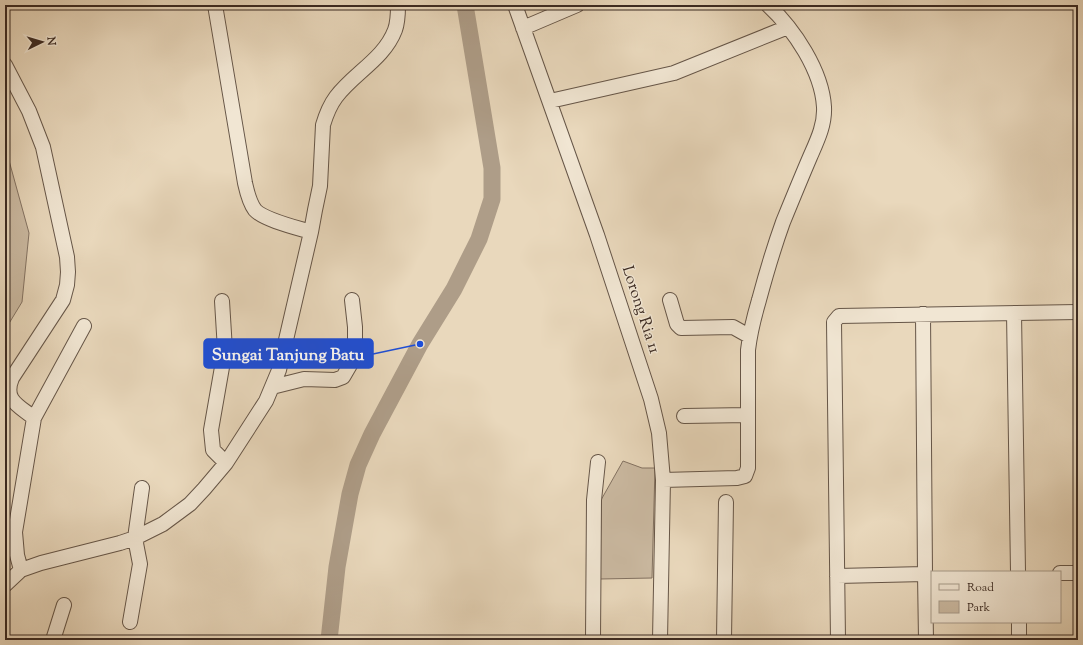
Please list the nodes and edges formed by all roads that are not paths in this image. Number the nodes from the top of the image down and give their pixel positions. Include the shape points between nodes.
1 (215, 5) edge
2 (398, 5) edge
3 (515, 5) edge
4 (577, 5) edge
5 (768, 5) edge
6 (788, 27) junction
7 (523, 28) junction
8 (5, 65) edge
9 (550, 101) junction
10 (311, 232) junction
11 (352, 300) dead end
12 (670, 300) dead end
13 (222, 301) dead end
14 (1078, 312) edge
15 (1014, 313) junction
16 (923, 314) junction
17 (84, 326) dead end
18 (749, 336) junction
19 (272, 387) junction
20 (748, 415) junction
21 (684, 416) dead end
22 (34, 418) junction
23 (598, 462) dead end
24 (226, 463) junction
25 (663, 480) junction
26 (142, 488) dead end
27 (726, 502) dead end
28 (135, 538) junction
29 (20, 570) junction
30 (1018, 571) edge
31 (1061, 573) edge
32 (1078, 573) edge
33 (925, 574) junction
34 (837, 576) junction
35 (5, 585) edge
36 (64, 605) dead end
37 (130, 622) dead end
38 (1018, 623) edge
39 (53, 640) edge
40 (593, 640) edge
41 (660, 640) edge
42 (724, 640) edge
43 (838, 640) edge
44 (926, 640) edge
45 (1019, 640) edge

1 - 10 street via 250,201 256,211 265,217
2 - 10 street via 396,28 390,41 336,97 326,116 323,125 320,186
3 - 7 street, Lorong Ria 11
4 - 7 street
5 - 6 street
6 - 9 street via 674,73
6 - 18 street via 798,39 815,74 821,90 824,118 783,222
7 - 9 street, Lorong Ria 11
8 - 22 street via 37,129 67,257 67,285 63,300 9,385 11,398
9 - 25 street, Lorong Ria 11 via 651,398 659,433
10 - 19 street via 284,348
11 - 19 street via 355,346 350,365 343,377 335,380 304,379
12 - 18 street via 677,324 681,328 733,327
13 - 24 street via 225,350 211,430 214,450
14 - 15 street
15 - 16 street
15 - 30 street
16 - 33 street
16 - 34 street via 844,315 838,316 834,322
17 - 22 street
18 - 20 street
19 - 24 street
20 - 21 street
20 - 25 street via 748,468 745,476
22 - 29 street via 15,532
23 - 40 street via 594,500
24 - 28 street via 190,504 163,524
25 - 41 street, Lorong Ria 11
26 - 28 street
27 - 42 street
28 - 29 street
28 - 37 street via 140,564
29 - 35 street
31 - 32 street
33 - 34 street
33 - 44 street
34 - 43 street
36 - 39 street
38 - 45 street

